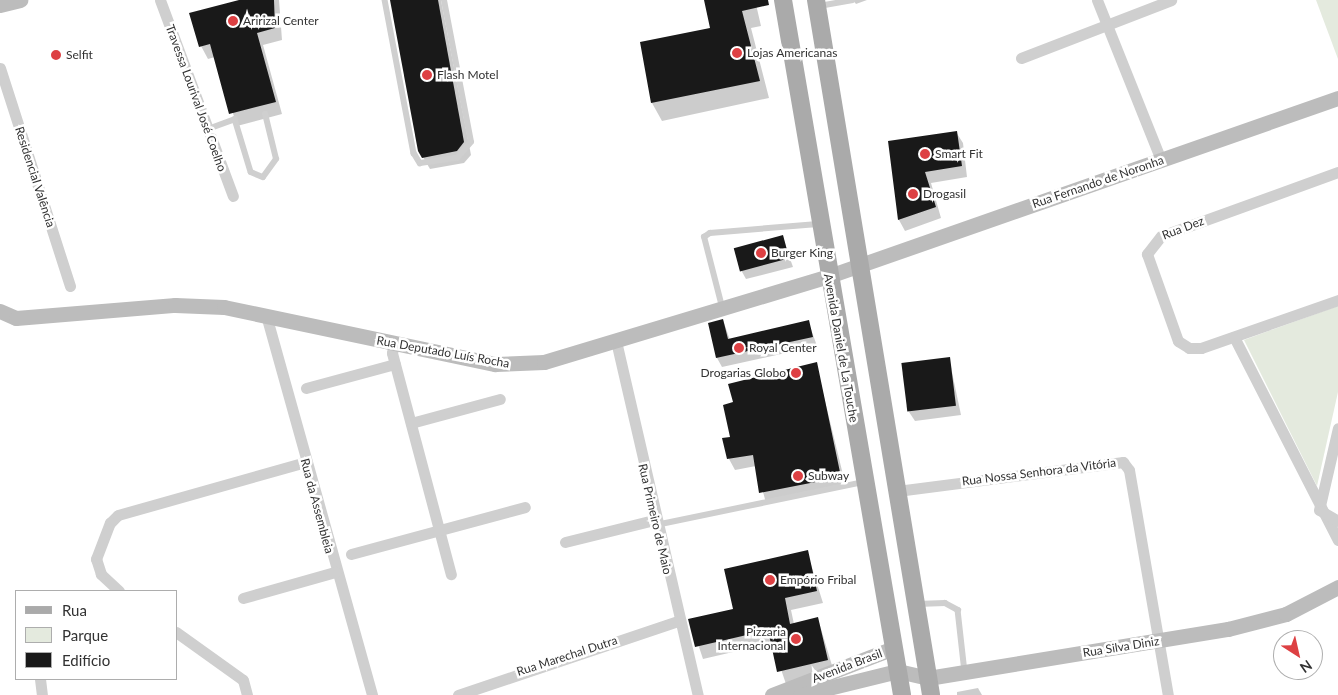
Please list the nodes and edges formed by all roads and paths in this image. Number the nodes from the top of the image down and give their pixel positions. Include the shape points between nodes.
1 (20, 0) edge
2 (160, 0) edge
3 (385, 0) edge
4 (444, 0) edge
5 (783, 0) edge
6 (852, 0) edge
7 (1097, 0) edge
8 (1171, 0) edge
9 (816, 3) edge
10 (0, 5) edge
11 (1107, 25) junction
12 (1021, 58) dead end
13 (0, 68) edge
14 (1338, 98) edge
15 (265, 114) dead end
16 (208, 129) junction
17 (1161, 160) junction
18 (1338, 172) edge
19 (232, 196) dead end
20 (820, 224) junction
21 (859, 265) junction
22 (829, 276) junction
23 (70, 286) dead end
24 (1338, 300) edge
25 (723, 308) junction
26 (0, 311) edge
27 (266, 315) junction
28 (16, 318) junction
29 (0, 322) edge
30 (1234, 337) junction
31 (616, 341) junction
32 (394, 344) junction
33 (395, 364) junction
34 (306, 388) dead end
35 (500, 399) dead end
36 (411, 423) junction
37 (1338, 428) edge
38 (305, 462) junction
39 (865, 482) junction
40 (897, 491) junction
41 (525, 507) dead end
42 (1319, 510) junction
43 (1338, 521) edge
44 (655, 522) junction
45 (439, 530) junction
46 (1338, 540) edge
47 (565, 542) dead end
48 (351, 554) dead end
49 (334, 572) junction
50 (451, 574) dead end
51 (1338, 587) edge
52 (119, 590) edge
53 (243, 598) dead end
54 (916, 604) junction
55 (678, 620) junction
56 (178, 633) edge
57 (1158, 641) junction
58 (923, 647) junction
59 (894, 648) junction
60 (898, 671) junction
61 (965, 672) junction
62 (40, 680) edge
63 (930, 686) edge
64 (42, 695) edge
65 (248, 695) edge
66 (372, 695) edge
67 (458, 695) edge
68 (698, 695) edge
69 (772, 695) edge
70 (800, 695) edge
71 (902, 695) edge
72 (1168, 695) edge

1 - 10 street
2 - 16 street, Travessa Lourival José Coelho
3 - 4 lane via 414,153 420,163 457,158 471,142
5 - 20 main road, Avenida Daniel de La Touche
6 - 9 lane
7 - 11 street
8 - 11 street
9 - 21 main road
11 - 12 street
11 - 17 street
13 - 23 street, Residencial Valência
14 - 17 street, Rua Fernando de Noronha
15 - 16 lane via 276,159 263,177 251,172 235,119
16 - 19 street, Travessa Lourival José Coelho
17 - 21 street, Rua Fernando de Noronha
18 - 30 street, Rua Dez via 1151,243 1147,259 1178,341 1189,348 1201,348
20 - 22 main road, Avenida Daniel de La Touche
20 - 25 lane via 710,232 704,237
21 - 22 street, Rua Deputado Luís Rocha
21 - 40 main road
22 - 25 street, Rua Deputado Luís Rocha
22 - 39 main road, Avenida Daniel de La Touche
24 - 30 street
25 - 31 street, Rua Deputado Luís Rocha
26 - 28 street, Rua Deputado Luís Rocha
27 - 28 street, Rua Deputado Luís Rocha via 199,304
27 - 32 street, Rua Deputado Luís Rocha
27 - 38 street, Rua da Assembleia
28 - 29 street, Rua Deputado Luís Rocha
30 - 42 street
31 - 32 street, Rua Deputado Luís Rocha via 520,366
31 - 44 street, Rua Primeiro de Maio
32 - 33 street
33 - 34 street
33 - 36 street
35 - 36 street
36 - 45 street
37 - 42 street
38 - 49 street, Rua da Assembleia
38 - 52 street via 118,515 110,523 96,559 102,574
39 - 44 lane
39 - 59 main road, Avenida Daniel de La Touche
40 - 54 main road
40 - 57 street, Rua Nossa Senhora da Vitória via 1122,462 1129,470
41 - 45 street
42 - 43 street
42 - 46 street
44 - 47 street
44 - 55 street, Rua Primeiro de Maio
45 - 48 street
45 - 50 street
49 - 53 street
49 - 66 street, Rua da Assembleia
51 - 57 street, Rua Silva Diniz via 1262,622
54 - 58 main road
54 - 61 lane via 945,603 958,610
55 - 67 street, Rua Marechal Dutra
55 - 68 street, Rua Primeiro de Maio
56 - 65 street via 243,680
57 - 61 street, Rua Silva Diniz
57 - 72 street, Rua Nossa Senhora da Vitória
58 - 60 main road
58 - 63 main road
59 - 60 main road, Avenida Daniel de La Touche
59 - 69 street, Avenida Brasil
60 - 63 street, Rua Silva Diniz
60 - 70 street, Avenida Brasil
60 - 71 main road, Avenida Daniel de La Touche
61 - 63 street, Rua Silva Diniz
62 - 64 street

